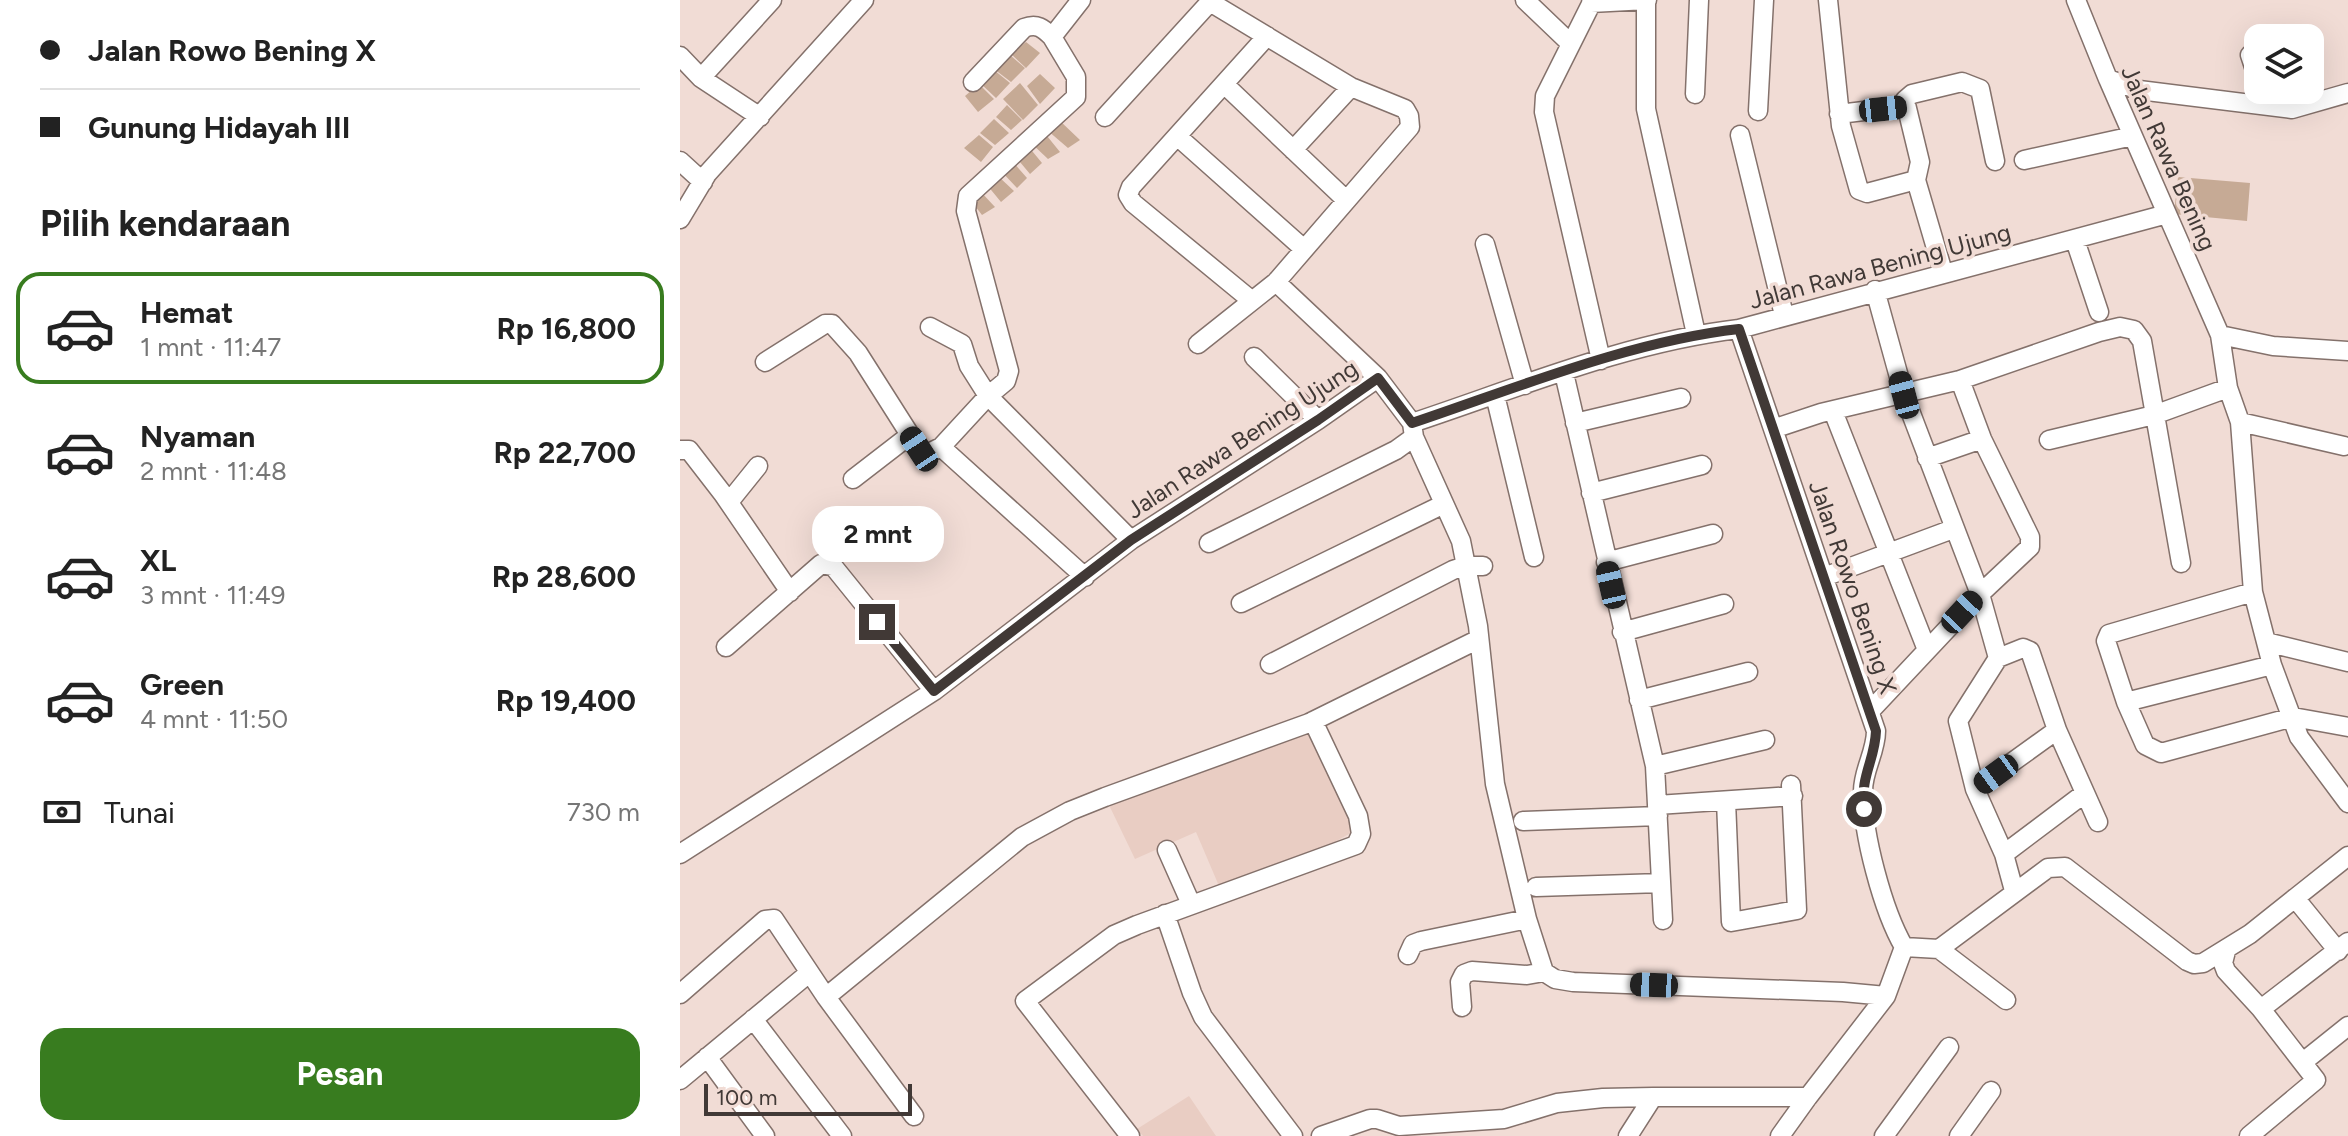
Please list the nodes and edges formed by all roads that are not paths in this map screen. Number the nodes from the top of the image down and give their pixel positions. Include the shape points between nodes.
1 (772, 0) edge
2 (864, 0) edge
3 (1081, 0) edge
4 (1525, 0) edge
5 (1646, 0) edge
6 (1699, 0) edge
7 (1764, 0) edge
8 (1828, 0) edge
9 (2076, 0) edge
10 (1211, 1) edge
11 (1592, 2) edge
12 (1267, 36) junction
13 (1052, 37) junction
14 (1571, 44) junction
15 (680, 56) edge
16 (701, 78) junction
17 (2108, 79) junction
18 (973, 82) dead end
19 (1224, 84) junction
20 (1351, 87) junction
21 (2348, 93) edge
22 (1695, 94) dead end
23 (2244, 98) edge
24 (2324, 100) edge
25 (2278, 104) edge
26 (2310, 104) edge
27 (1905, 106) junction
28 (1758, 111) dead end
29 (1839, 114) junction
30 (760, 117) junction
31 (1105, 117) dead end
32 (1740, 135) dead end
33 (1177, 136) junction
34 (2133, 136) junction
35 (1293, 150) junction
36 (2024, 160) dead end
37 (680, 161) edge
38 (1995, 161) dead end
39 (1916, 180) junction
40 (703, 182) junction
41 (1345, 199) junction
42 (2167, 214) junction
43 (680, 219) edge
44 (2075, 240) junction
45 (1485, 244) dead end
46 (1304, 249) junction
47 (1943, 272) junction
48 (1276, 282) junction
49 (1875, 290) junction
50 (1251, 300) junction
51 (2099, 312) dead end
52 (1784, 315) junction
53 (930, 327) dead end
54 (1739, 329) junction
55 (1696, 334) junction
56 (2220, 335) junction
57 (1198, 344) dead end
58 (2348, 351) edge
59 (1254, 357) dead end
60 (1601, 360) junction
61 (765, 362) dead end
62 (1564, 373) junction
63 (1378, 378) junction
64 (1960, 380) junction
65 (1525, 385) junction
66 (2228, 388) junction
67 (1495, 395) junction
68 (1904, 395) junction
69 (988, 396) junction
70 (1681, 398) dead end
71 (1833, 411) junction
72 (2154, 415) junction
73 (1318, 420) junction
74 (2240, 422) junction
75 (1575, 423) junction
76 (1773, 429) junction
77 (1413, 430) junction
78 (910, 435) junction
79 (1982, 439) junction
80 (2049, 440) dead end
81 (2344, 446) dead end
82 (941, 447) junction
83 (680, 450) edge
84 (1927, 458) junction
85 (1702, 465) dead end
86 (758, 466) dead end
87 (853, 479) dead end
88 (1591, 493) junction
89 (729, 502) junction
90 (1442, 505) junction
91 (1953, 529) junction
92 (1713, 534) dead end
93 (1131, 540) junction
94 (1209, 543) dead end
95 (1888, 552) junction
96 (1534, 557) dead end
97 (1606, 562) junction
98 (2181, 563) dead end
99 (1474, 566) junction
100 (1085, 577) junction
101 (1824, 577) junction
102 (790, 592) junction
103 (2253, 592) junction
104 (1980, 594) junction
105 (1241, 603) dead end
106 (1724, 604) dead end
107 (1622, 632) junction
108 (1479, 639) junction
109 (2266, 642) junction
110 (726, 647) dead end
111 (1927, 650) junction
112 (1998, 658) junction
113 (2348, 662) edge
114 (1270, 664) dead end
115 (2272, 665) junction
116 (1748, 672) dead end
117 (934, 691) junction
118 (1639, 700) junction
119 (2126, 702) junction
120 (1871, 710) junction
121 (2293, 717) junction
122 (1313, 721) junction
123 (2348, 727) edge
124 (2057, 730) junction
125 (1765, 740) dead end
126 (1655, 766) junction
127 (1975, 789) junction
128 (2085, 793) junction
129 (1726, 801) junction
130 (2348, 803) edge
131 (1658, 810) junction
132 (1523, 821) dead end
133 (2098, 822) dead end
134 (1167, 850) dead end
135 (680, 854) edge
136 (2004, 854) junction
137 (2348, 856) edge
138 (1661, 883) junction
139 (1536, 887) dead end
140 (2013, 887) dead end
141 (2295, 898) junction
142 (1191, 904) junction
143 (1165, 914) junction
144 (1527, 919) junction
145 (1663, 920) dead end
146 (2343, 946) edge
147 (1904, 947) junction
148 (1939, 949) junction
149 (2226, 951) junction
150 (1408, 955) dead end
151 (1544, 972) junction
152 (809, 973) junction
153 (680, 994) edge
154 (1886, 996) junction
155 (826, 997) junction
156 (2006, 1000) dead end
157 (1462, 1007) dead end
158 (2261, 1009) junction
159 (753, 1019) junction
160 (2348, 1026) edge
161 (1949, 1047) dead end
162 (707, 1057) junction
163 (2303, 1062) junction
164 (680, 1080) edge
165 (1991, 1091) dead end
166 (1653, 1097) junction
167 (1808, 1097) junction
168 (914, 1116) dead end
169 (765, 1136) edge
170 (842, 1136) edge
171 (1130, 1136) edge
172 (1293, 1136) edge
173 (1321, 1136) edge
174 (1628, 1136) edge
175 (1780, 1136) edge
176 (1884, 1136) edge
177 (1959, 1136) edge
178 (2249, 1136) edge

1 - 16 street
2 - 30 street
3 - 13 street
4 - 14 street
5 - 11 street
5 - 55 street via 1646,109
6 - 22 street
7 - 28 street
8 - 29 street
9 - 17 street, Jalan Rawa Bening
10 - 12 street
10 - 31 street
11 - 14 street
12 - 19 street
12 - 20 street
13 - 18 street via 1042,27 1024,28
13 - 69 street via 1076,77 1076,97 968,196 966,211 1009,371 1006,381
14 - 60 street via 1545,96 1544,112
15 - 16 street
16 - 30 street
17 - 23 street via 2139,90
17 - 34 street, Jalan Rawa Bening
19 - 33 street
19 - 35 street
20 - 35 street
20 - 41 street via 1405,109 1410,127
21 - 24 street
25 - 26 street via 2292,109
27 - 29 street
27 - 38 street via 1912,94 1972,84 1980,89
27 - 39 street via 1920,162
29 - 39 street via 1859,190 1867,193
30 - 40 street
32 - 52 street
33 - 46 street
33 - 50 street via 1128,195
34 - 36 street
34 - 42 street, Jalan Rawa Bening
35 - 41 street
37 - 40 street
39 - 47 street
40 - 43 street
41 - 46 street
42 - 44 street, Jalan Rawa Bening Ujung
42 - 56 street, Jalan Rawa Bening
44 - 47 street, Jalan Rawa Bening Ujung
44 - 51 street
45 - 65 street
46 - 48 street
47 - 49 street, Jalan Rawa Bening Ujung
48 - 50 street
48 - 63 street
49 - 52 street, Jalan Rawa Bening Ujung
49 - 68 street
50 - 57 street
52 - 54 street, Jalan Rawa Bening Ujung
53 - 69 street via 962,344
54 - 55 street, Jalan Rawa Bening Ujung
54 - 76 street, Jalan Rowo Bening X
55 - 60 street, Jalan Rawa Bening Ujung
56 - 58 street via 2273,346
56 - 66 street, Jalan Rawa Bening
59 - 73 street
60 - 62 street, Jalan Rawa Bening Ujung
61 - 78 street via 832,324 858,353
62 - 65 street, Jalan Rawa Bening Ujung
62 - 75 street
63 - 73 street, Jalan Rawa Bening Ujung
63 - 77 street, Jalan Rawa Bening Ujung
64 - 68 street
64 - 72 street via 2120,327 2134,330 2142,341
64 - 79 street
65 - 67 street, Jalan Rawa Bening Ujung
66 - 72 street
66 - 74 street, Jalan Rawa Bening
67 - 77 street, Jalan Rawa Bening Ujung
67 - 96 street
68 - 71 street
68 - 84 street
69 - 82 street
69 - 93 street
70 - 75 street
71 - 76 street
71 - 95 street
72 - 80 street
72 - 98 street
73 - 93 street, Jalan Rawa Bening Ujung
74 - 81 street
74 - 103 street, Jalan Rawa Bening
75 - 88 street
76 - 101 street, Jalan Rowo Bening X
77 - 90 street
77 - 94 street via 1396,450
78 - 82 street via 927,454
78 - 87 street
79 - 84 street
79 - 104 street via 2031,542
82 - 100 street
83 - 89 street via 689,450
84 - 91 street
85 - 88 street
86 - 89 street
88 - 97 street
89 - 102 street
90 - 99 street
90 - 105 street
91 - 95 street
91 - 104 street
92 - 97 street
93 - 100 street, Jalan Rawa Bening Ujung
95 - 101 street
95 - 111 street
97 - 107 street
99 - 108 street
99 - 114 street
100 - 117 street, Jalan Rawa Bening Ujung
101 - 120 street, Jalan Rowo Bening X
102 - 110 street
102 - 117 street via 821,564 833,566
103 - 109 street, Jalan Rawa Bening
103 - 119 street via 2109,634 2106,641
104 - 111 street
104 - 112 street
106 - 107 street
107 - 118 street
108 - 122 street
108 - 144 street via 1495,784
109 - 113 street
109 - 115 street, Jalan Rawa Bening
111 - 120 street
112 - 124 street via 2023,648 2030,651
112 - 127 street via 1958,721
115 - 119 street
115 - 121 street, Jalan Rawa Bening
116 - 118 street
117 - 135 street, Jalan Rawa Bening Ujung
118 - 126 street
119 - 121 street via 2145,745 2161,753
120 - 147 street, Jalan Rowo Bening X via 1876,743 1864,780 1864,809 1885,905
121 - 123 street
121 - 130 street, Jalan Rawa Bening via 2299,737
122 - 142 street via 1358,816 1356,845
122 - 155 street via 1105,797 1022,837
124 - 127 street
124 - 128 street
125 - 126 street
126 - 131 street
127 - 136 street
128 - 133 street
128 - 136 street
129 - 129 street via 1731,922 1797,910 1792,791
129 - 131 street
131 - 132 street
131 - 138 street
134 - 142 street
136 - 140 street
137 - 141 street
138 - 139 street
138 - 145 street
141 - 146 street
141 - 149 street
142 - 143 street
143 - 171 street via 1114,935 1025,1001
143 - 172 street via 1203,1017
144 - 150 street via 1421,941
144 - 151 street
146 - 158 street
147 - 148 street
147 - 154 street
148 - 149 street via 2057,866 2073,871 2187,961 2203,963
148 - 156 street
149 - 158 street via 2226,971
151 - 154 street via 1573,982
151 - 157 street via 1464,974
152 - 153 street via 770,918
152 - 155 street
152 - 159 street
154 - 167 street
155 - 168 street
158 - 163 street
159 - 162 street
159 - 170 street
160 - 163 street
161 - 176 street
162 - 164 street
162 - 169 street
163 - 178 street via 2316,1080
165 - 177 street
166 - 167 street
166 - 173 street via 1557,1103 1504,1119 1399,1126 1370,1119
166 - 174 street
167 - 175 street

